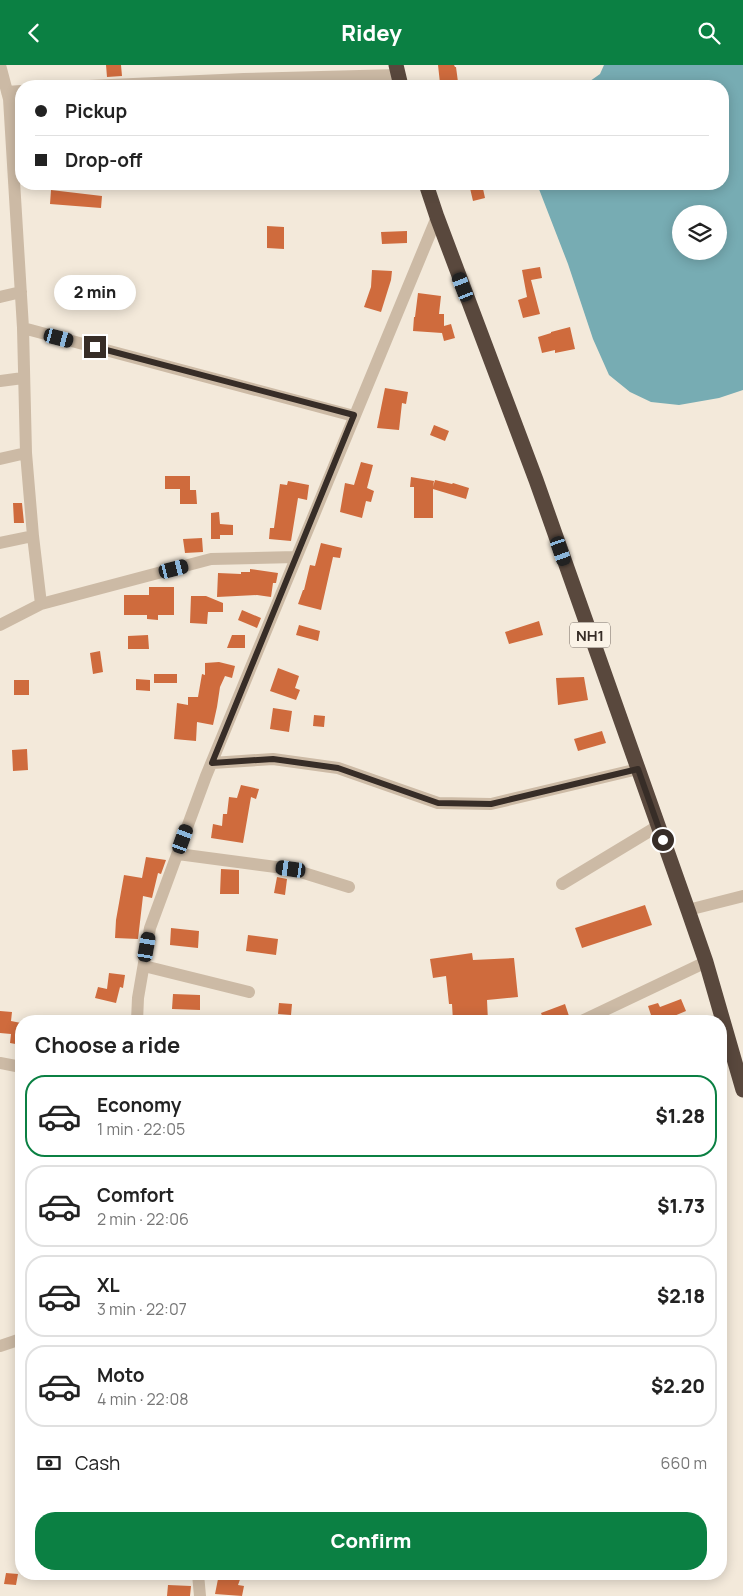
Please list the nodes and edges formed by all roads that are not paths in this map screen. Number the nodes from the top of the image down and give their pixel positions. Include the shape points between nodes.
1 (0, 65) edge
2 (398, 75) edge
3 (222, 80) edge
4 (15, 92) edge
5 (7, 93) junction
6 (428, 190) edge
7 (437, 217) junction
8 (20, 292) junction
9 (0, 297) edge
10 (23, 328) junction
11 (23, 378) junction
12 (0, 381) edge
13 (354, 415) junction
14 (26, 453) junction
15 (0, 459) edge
16 (33, 536) junction
17 (0, 543) edge
18 (296, 557) junction
19 (41, 604) junction
20 (0, 625) edge
21 (212, 763) junction
22 (638, 769) junction
23 (658, 826) junction
24 (178, 854) junction
25 (562, 884) dead end
26 (349, 887) dead end
27 (743, 896) edge
28 (688, 910) junction
29 (706, 962) junction
30 (144, 966) junction
31 (249, 992) dead end
32 (137, 1015) edge
33 (595, 1015) edge
34 (721, 1015) edge
35 (727, 1035) edge
36 (0, 1063) edge
37 (15, 1066) edge
38 (743, 1090) edge
39 (15, 1341) edge
40 (0, 1346) edge
41 (199, 1580) edge
42 (200, 1596) edge

1 - 5 street
2 - 3 street
4 - 5 street
5 - 8 street
6 - 7 highway, NH1
7 - 13 street
7 - 22 highway, NH1 via 536,480
8 - 9 street
8 - 10 street
10 - 11 street
10 - 13 street
11 - 12 street
11 - 14 street
13 - 18 street
14 - 15 street
14 - 16 street
16 - 17 street
16 - 19 street
18 - 19 street via 211,559
18 - 21 street
19 - 20 street
21 - 22 street via 273,759 338,768 438,803 491,804
21 - 24 street
22 - 23 highway, NH1
23 - 25 street
23 - 28 highway, NH1
24 - 26 street via 291,869
24 - 30 street via 150,928
27 - 28 street
28 - 29 highway, NH1
29 - 33 street
29 - 34 highway, NH1
30 - 31 street
30 - 32 street
35 - 38 highway, NH1
36 - 37 street
39 - 40 street
41 - 42 street

